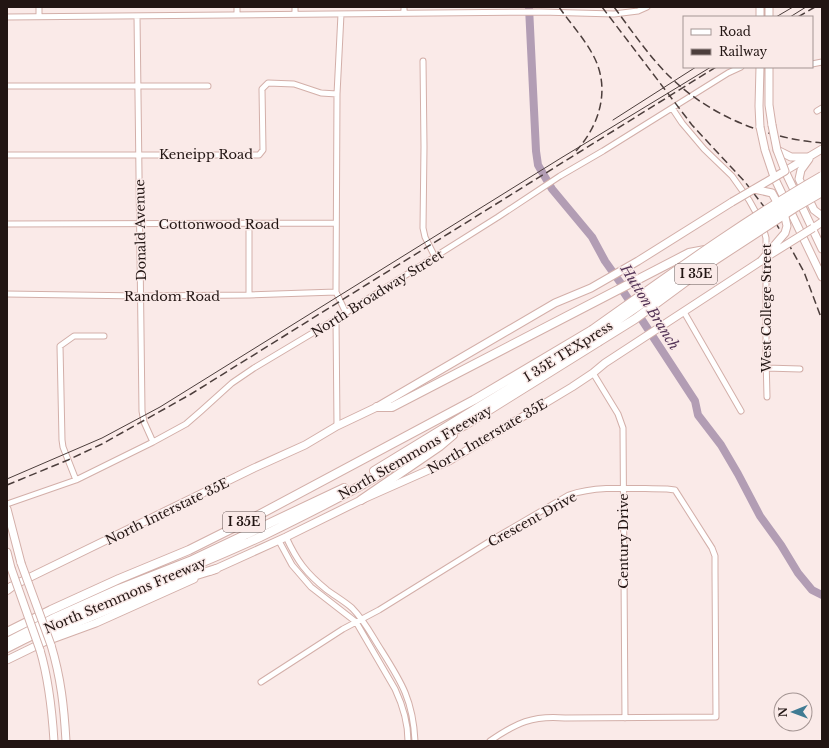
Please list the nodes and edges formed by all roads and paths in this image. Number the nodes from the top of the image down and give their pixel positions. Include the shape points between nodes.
1 (39, 7) edge
2 (237, 7) edge
3 (295, 7) edge
4 (404, 7) edge
5 (453, 7) edge
6 (647, 7) edge
7 (496, 10) edge
8 (404, 13) junction
9 (453, 13) junction
10 (295, 14) junction
11 (341, 14) junction
12 (237, 15) junction
13 (39, 16) junction
14 (137, 16) junction
15 (7, 17) edge
16 (423, 61) dead end
17 (738, 68) edge
18 (760, 68) edge
19 (770, 68) edge
20 (7, 86) edge
21 (138, 86) junction
22 (208, 86) dead end
23 (337, 94) junction
24 (672, 108) junction
25 (822, 149) edge
26 (777, 150) junction
27 (138, 154) junction
28 (7, 155) edge
29 (811, 156) junction
30 (785, 171) junction
31 (822, 176) edge
32 (774, 177) junction
33 (822, 183) edge
34 (754, 189) junction
35 (822, 192) edge
36 (822, 216) edge
37 (822, 222) edge
38 (336, 223) junction
39 (7, 224) edge
40 (140, 224) junction
41 (249, 224) junction
42 (813, 228) junction
43 (803, 234) junction
44 (822, 249) edge
45 (705, 250) junction
46 (435, 257) junction
47 (761, 261) junction
48 (822, 277) edge
49 (336, 292) junction
50 (7, 294) edge
51 (249, 295) junction
52 (141, 296) junction
53 (684, 312) junction
54 (346, 313) junction
55 (336, 319) junction
56 (104, 336) dead end
57 (595, 336) junction
58 (766, 368) junction
59 (800, 369) dead end
60 (593, 373) junction
61 (767, 397) dead end
62 (377, 408) junction
63 (741, 411) dead end
64 (465, 425) junction
65 (337, 426) junction
66 (153, 442) junction
67 (76, 480) junction
68 (623, 489) junction
69 (361, 500) junction
70 (7, 504) edge
71 (7, 509) edge
72 (286, 537) junction
73 (279, 540) junction
74 (7, 552) edge
75 (216, 569) junction
76 (8, 589) edge
77 (362, 619) junction
78 (356, 622) junction
79 (7, 632) edge
80 (9, 645) edge
81 (7, 660) edge
82 (261, 682) dead end
83 (625, 718) junction
84 (54, 741) edge
85 (66, 741) edge
86 (408, 741) edge
87 (415, 741) edge
88 (490, 741) edge

1 - 13 street
2 - 12 street
3 - 10 street
4 - 8 street
5 - 9 street
6 - 7 street via 638,11 614,14
7 - 9 street
8 - 9 street
8 - 11 street
10 - 11 street
10 - 12 street
11 - 23 street
12 - 14 street
13 - 14 street
13 - 15 street
14 - 21 street, Donald Avenue
16 - 46 street via 422,223 425,237
17 - 24 street, North Broadway Street
18 - 32 main road, bridge via 759,106 762,137
19 - 26 main road, bridge via 770,105
20 - 21 street
21 - 22 street
21 - 27 street, Donald Avenue
23 - 27 street, Keneipp Road via 321,93 294,84 268,84 262,89 263,150 259,155
23 - 38 street
24 - 46 street, North Broadway Street via 536,191
24 - 58 street, West College Street via 704,149 732,176 764,228
25 - 29 main road, North Interstate 35E
26 - 29 main road via 791,157
26 - 30 main road, bridge
27 - 28 street, Keneipp Road
27 - 40 street, Donald Avenue
29 - 30 main road, North Interstate 35E
29 - 36 main road, bridge via 799,176 814,210
30 - 32 main road, North Interstate 35E, bridge
30 - 42 main road, bridge
31 - 45 highway, North Stemmons Freeway / I 35E, bridge
32 - 34 main road, North Interstate 35E, bridge
32 - 43 main road, bridge
33 - 57 highway, I 35E TEXpress, bridge via 773,213
34 - 47 main road, bridge via 772,193 786,221 784,232
34 - 62 main road, North Interstate 35E, bridge via 684,234 597,284 555,303
35 - 57 highway, North Stemmons Freeway / I 35E, bridge via 715,260 635,319
37 - 42 main road, North Interstate 35E
38 - 41 street, Cottonwood Road
38 - 49 street
39 - 40 street, Cottonwood Road
40 - 41 street, Cottonwood Road
40 - 52 street, Donald Avenue
41 - 51 street
42 - 43 main road, North Interstate 35E, bridge
42 - 44 main road
43 - 47 main road, North Interstate 35E, bridge
43 - 48 main road
45 - 57 highway, North Stemmons Freeway / I 35E, bridge
45 - 62 highway via 689,253 392,407
46 - 54 street, North Broadway Street
47 - 53 main road, North Interstate 35E
49 - 51 street, Random Road
49 - 54 street
50 - 52 street, Random Road
51 - 52 street, Random Road
52 - 66 street, Donald Avenue via 142,410 144,422
53 - 60 main road, North Interstate 35E
53 - 63 street
54 - 55 street, North Broadway Street
55 - 65 street
55 - 66 street, North Broadway Street via 246,373 186,424
56 - 67 street via 74,336 60,346 62,440
57 - 64 highway, North Stemmons Freeway / I 35E
57 - 79 highway, North Stemmons Freeway / I 35E via 253,518
57 - 80 highway, I 35E TEXpress via 354,483 190,561 52,619
58 - 59 street
58 - 61 street, West College Street
60 - 68 street, Century Drive via 622,422
60 - 69 main road, North Interstate 35E via 449,461
62 - 65 main road, North Interstate 35E
64 - 69 highway via 440,446
64 - 80 highway, North Stemmons Freeway / I 35E via 360,485 260,537
65 - 76 main road, North Interstate 35E
66 - 67 street, North Broadway Street
67 - 70 street, North Broadway Street
68 - 77 street, Crescent Drive via 585,491 569,495
68 - 83 street, Century Drive
68 - 83 street, Crescent Drive via 675,490 714,551 715,572 716,717
69 - 72 main road, North Interstate 35E
71 - 85 main road, bridge via 21,563 58,670
72 - 73 main road, North Interstate 35E
72 - 77 street via 297,559 312,577
73 - 75 main road, North Interstate 35E
73 - 78 street via 292,565 311,587
74 - 84 main road, bridge via 46,671
75 - 80 highway via 177,581 32,641
75 - 81 main road, North Interstate 35E
77 - 78 street, Crescent Drive
77 - 87 street via 407,695
78 - 82 street, Crescent Drive
78 - 86 street via 400,698 407,722
83 - 88 street via 532,718

